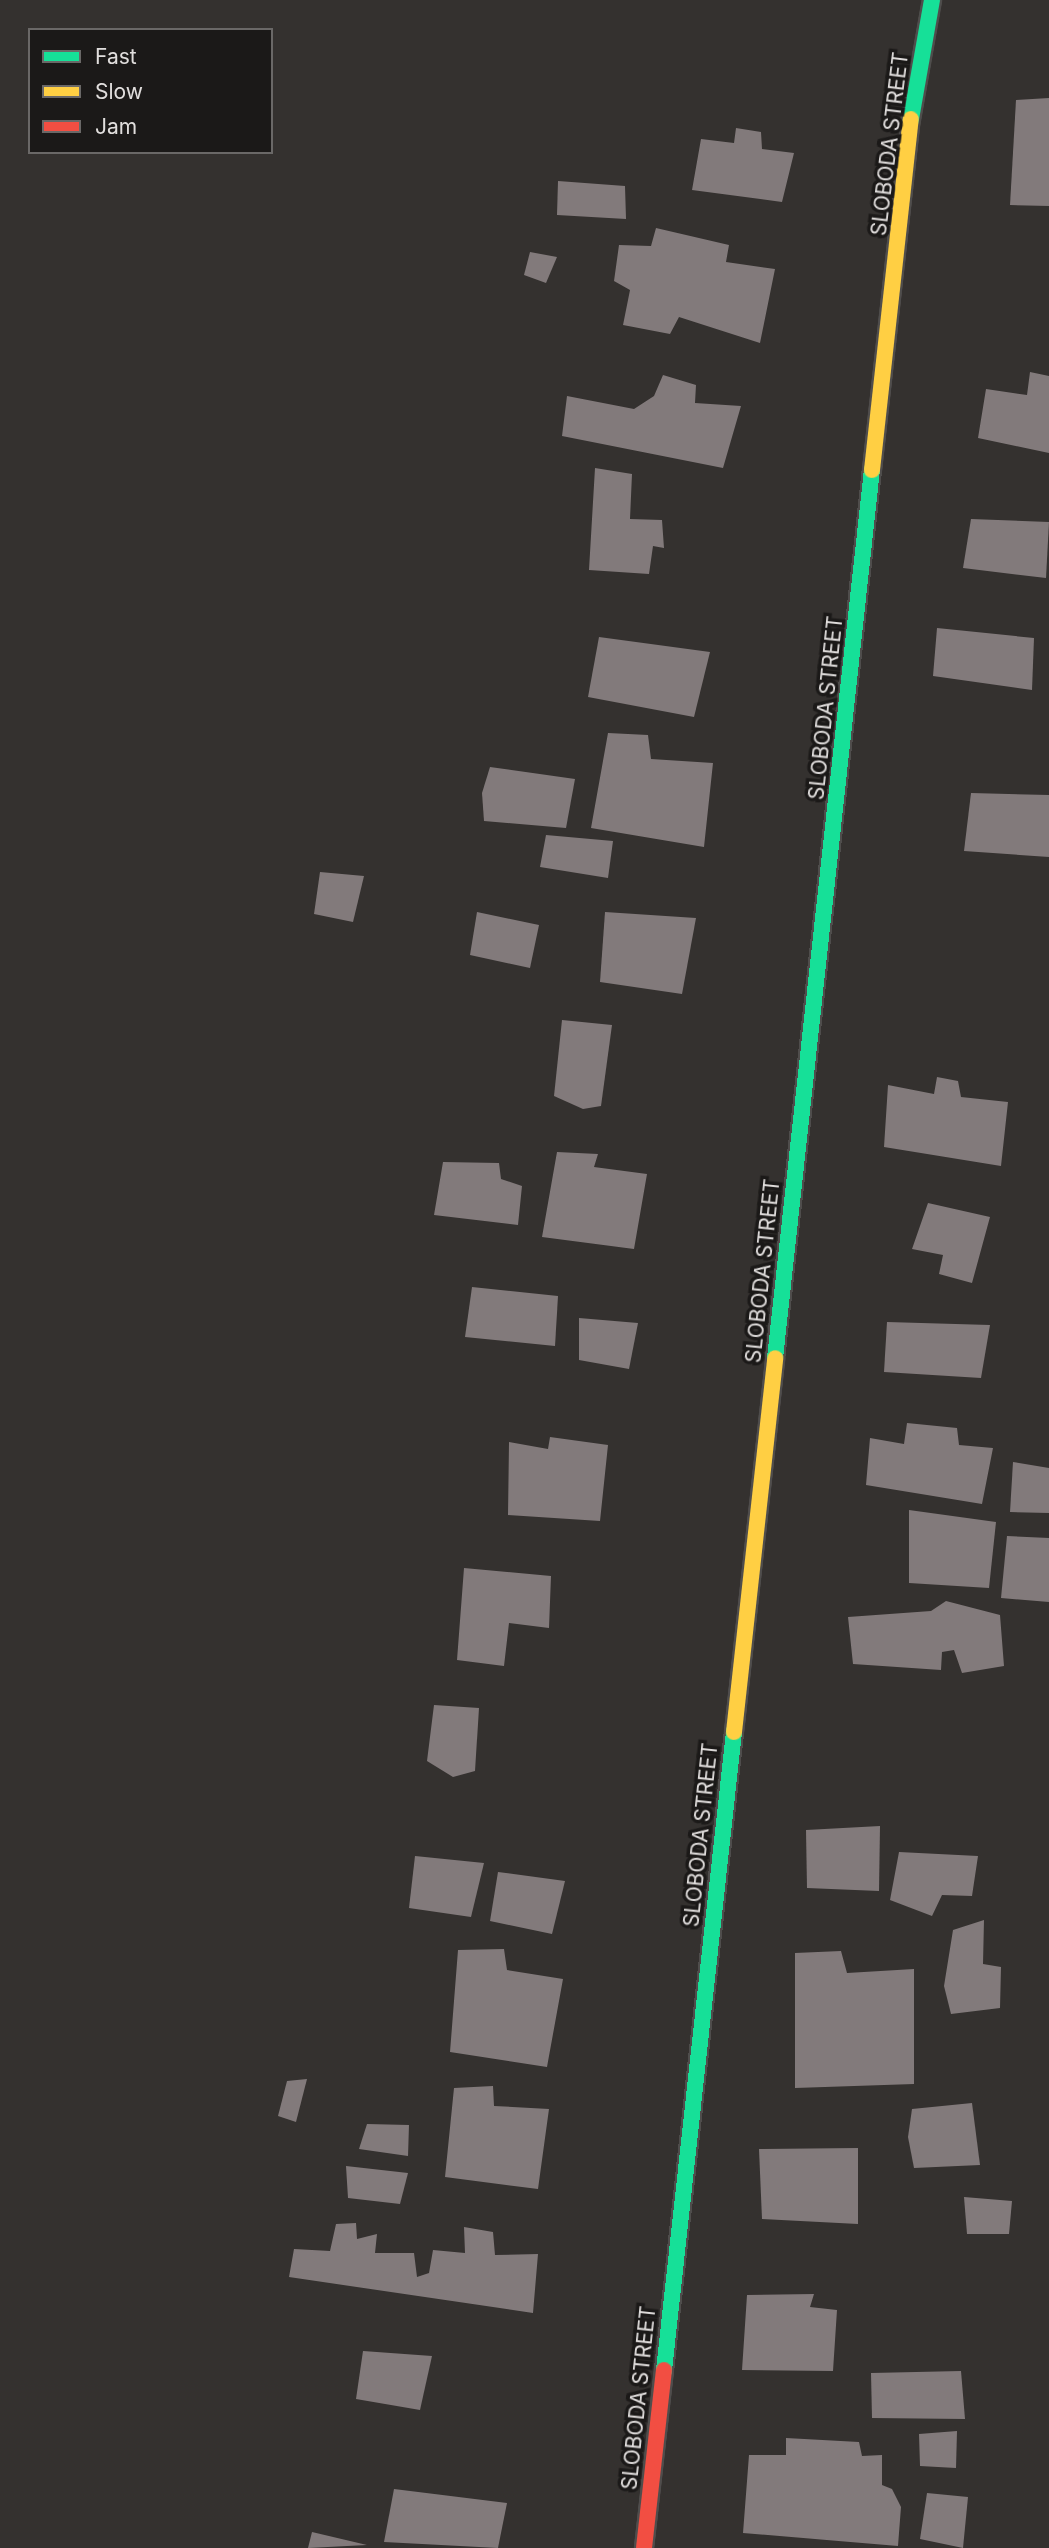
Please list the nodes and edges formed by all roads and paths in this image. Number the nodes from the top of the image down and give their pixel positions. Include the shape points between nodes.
1 (932, 0) edge
2 (644, 2548) edge

1 - 2 street, SLOBODA STREET via 909,138

